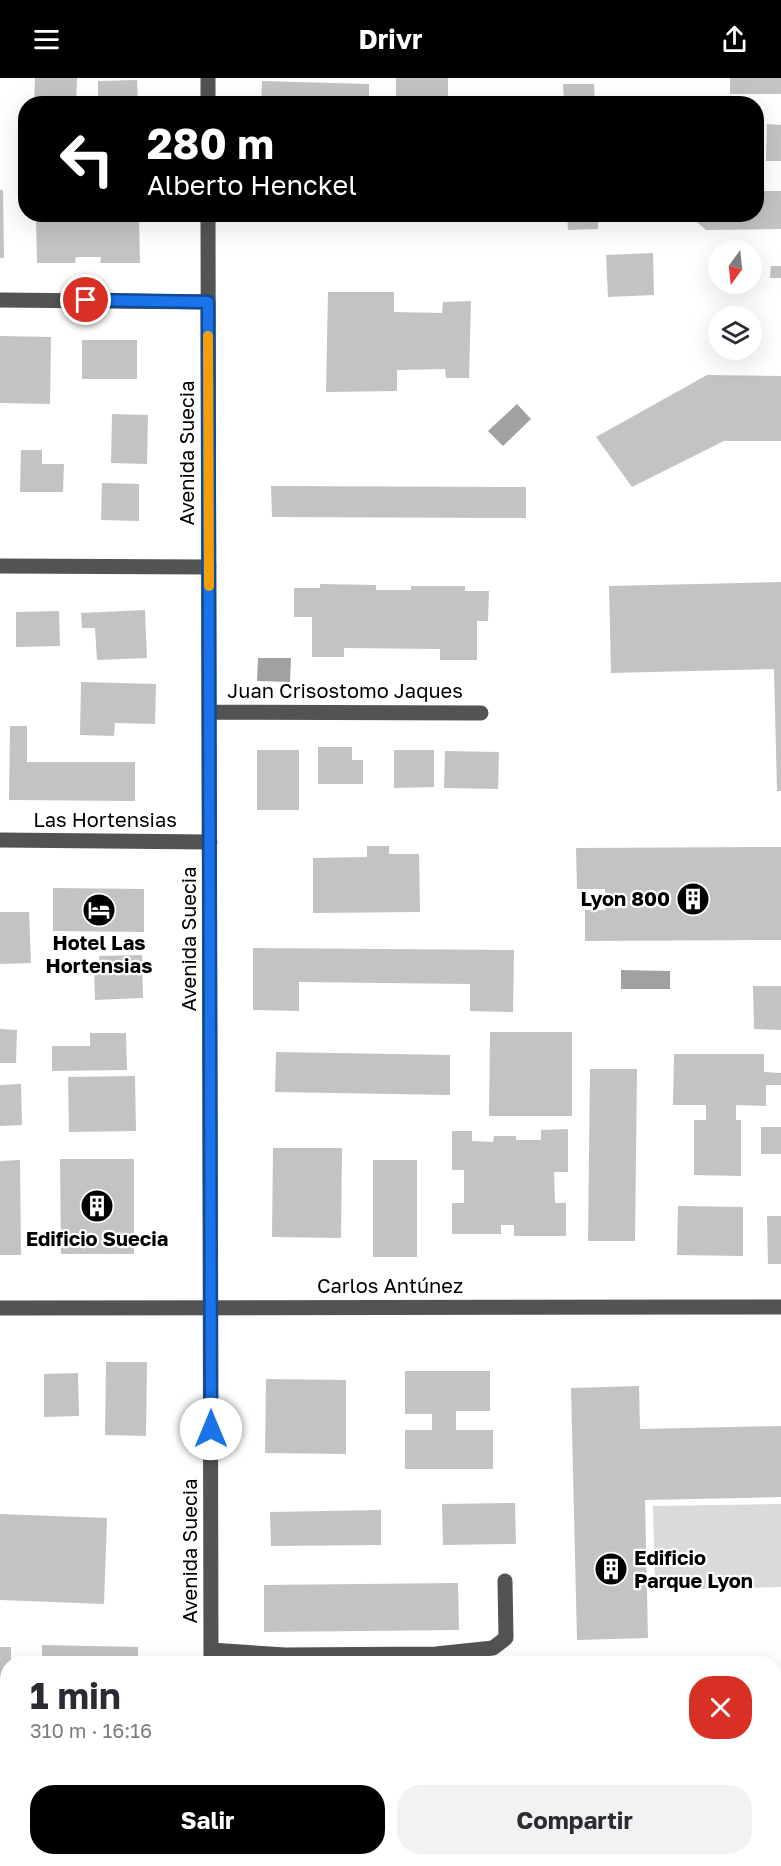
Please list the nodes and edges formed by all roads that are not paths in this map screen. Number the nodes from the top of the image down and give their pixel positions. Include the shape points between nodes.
1 (207, 78) edge
2 (208, 96) edge
3 (208, 222) edge
4 (0, 300) edge
5 (208, 302) junction
6 (0, 566) edge
7 (209, 567) junction
8 (209, 712) junction
9 (481, 713) dead end
10 (0, 840) edge
11 (210, 842) junction
12 (781, 1307) edge
13 (0, 1308) edge
14 (211, 1308) junction
15 (505, 1581) dead end
16 (211, 1656) edge
17 (236, 1656) edge

1 - 2 street
3 - 5 street, Avenida Suecia
4 - 5 street
5 - 7 street, Avenida Suecia
6 - 7 street
7 - 8 street, Avenida Suecia
8 - 9 street, Juan Crisostomo Jaques
8 - 11 street, Avenida Suecia
10 - 11 street, Las Hortensias
11 - 14 street, Avenida Suecia
12 - 14 street, Carlos Antúnez
13 - 14 street, Carlos Antúnez
14 - 16 street, Avenida Suecia
15 - 17 street via 506,1638 493,1648 436,1654

